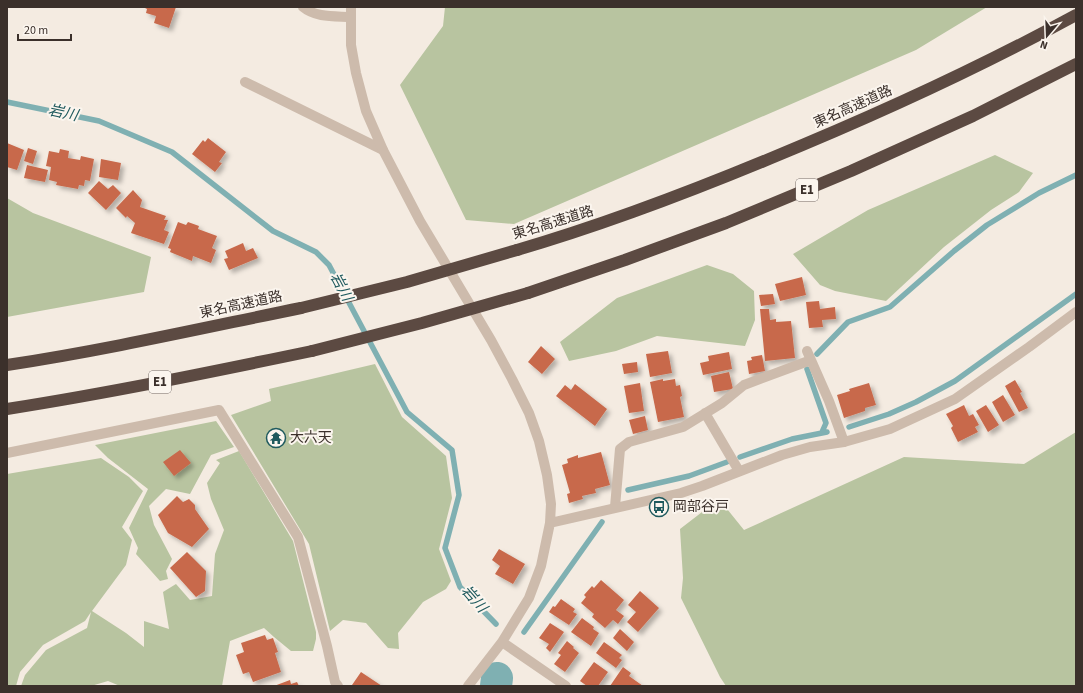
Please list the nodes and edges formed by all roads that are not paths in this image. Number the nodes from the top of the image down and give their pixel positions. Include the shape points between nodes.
1 (303, 7) edge
2 (351, 7) edge
3 (1076, 15) edge
4 (351, 18) junction
5 (1076, 64) edge
6 (245, 82) dead end
7 (383, 150) junction
8 (1076, 312) edge
9 (7, 365) edge
10 (7, 408) edge
11 (705, 413) junction
12 (844, 442) junction
13 (7, 453) edge
14 (739, 471) junction
15 (615, 508) junction
16 (550, 523) junction
17 (502, 642) junction
18 (334, 685) edge
19 (468, 686) edge
20 (566, 686) edge

1 - 4 street via 319,15
2 - 4 street
3 - 9 highway, 東名高速道路, bridge via 947,81 827,135 610,221 407,282 301,308
4 - 7 street via 351,45 356,73 366,111
5 - 10 highway, E1, bridge via 973,116 850,172 726,223 528,293 312,351 76,398
6 - 7 street
7 - 16 street via 420,221 491,340 529,413 547,475 551,504
8 - 12 street via 955,399 890,429
11 - 12 street via 744,385 809,355
11 - 14 street
11 - 15 street via 683,427 629,442 620,449
12 - 14 street via 810,447
13 - 18 street via 219,410 298,537 327,646
14 - 15 street via 681,493
15 - 16 street
16 - 17 street via 541,566 530,598
17 - 19 street
17 - 20 street

